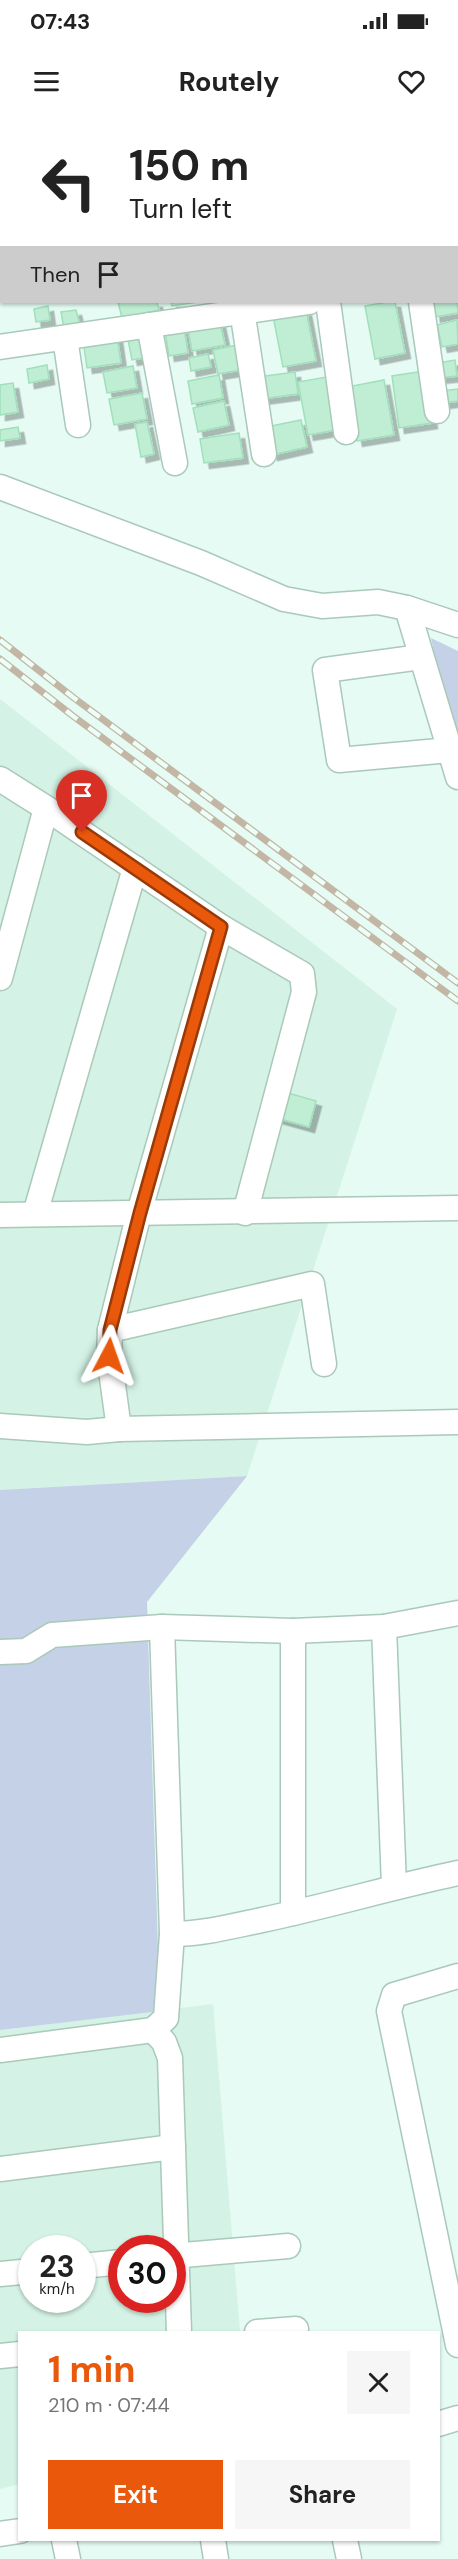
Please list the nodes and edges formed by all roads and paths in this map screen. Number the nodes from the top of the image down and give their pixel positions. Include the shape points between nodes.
1 (301, 303) edge
2 (328, 303) edge
3 (421, 303) edge
4 (242, 310) junction
5 (149, 325) junction
6 (65, 338) junction
7 (0, 348) edge
8 (437, 411) dead end
9 (78, 425) dead end
10 (346, 432) dead end
11 (264, 454) dead end
12 (175, 463) dead end
13 (0, 487) edge
14 (407, 608) junction
15 (458, 625) edge
16 (421, 657) junction
17 (450, 750) junction
18 (458, 777) edge
19 (0, 779) edge
20 (46, 808) junction
21 (135, 868) junction
22 (221, 927) junction
23 (0, 978) edge
24 (458, 1208) edge
25 (140, 1213) junction
26 (245, 1213) junction
27 (35, 1214) junction
28 (0, 1215) edge
29 (110, 1330) junction
30 (324, 1364) dead end
31 (458, 1422) edge
32 (0, 1426) edge
33 (119, 1429) junction
34 (458, 1613) edge
35 (162, 1627) junction
36 (384, 1627) junction
37 (293, 1631) junction
38 (0, 1652) edge
39 (458, 1873) edge
40 (394, 1886) junction
41 (293, 1913) junction
42 (172, 1934) junction
43 (458, 1976) edge
44 (153, 2030) junction
45 (0, 2050) edge
46 (173, 2147) junction
47 (0, 2169) edge
48 (174, 2235) edge
49 (288, 2246) dead end
50 (186, 2255) edge
51 (18, 2272) edge
52 (0, 2274) edge
53 (178, 2313) edge
54 (296, 2329) dead end
55 (179, 2331) edge
56 (270, 2331) edge
57 (458, 2345) edge
58 (18, 2354) edge
59 (0, 2356) edge
60 (458, 2418) edge
61 (440, 2423) edge
62 (18, 2530) edge
63 (0, 2535) edge
64 (64, 2541) edge
65 (213, 2541) edge
66 (345, 2541) edge
67 (68, 2559) edge
68 (216, 2559) edge
69 (349, 2559) edge

1 - 4 street
2 - 10 street
3 - 8 street
4 - 5 street
4 - 11 street
5 - 6 street
5 - 12 street
6 - 7 street
6 - 9 street
13 - 14 street via 201,563 284,599 322,606 378,602
14 - 15 street
14 - 16 street
16 - 17 street
16 - 17 street via 325,670 339,760
17 - 18 street
19 - 20 street
20 - 21 street
20 - 23 street
21 - 22 street
21 - 27 street
22 - 25 street
22 - 26 street via 302,974 304,980
24 - 26 street
25 - 26 street
25 - 27 street
25 - 29 street
27 - 28 street
29 - 30 street via 312,1284
29 - 33 street via 109,1356
31 - 33 street
32 - 33 street via 87,1432
34 - 36 street
35 - 37 street
35 - 38 street via 52,1635 26,1651
35 - 42 street
36 - 37 street
36 - 40 street
37 - 41 street
39 - 40 street
40 - 41 street
41 - 42 street via 195,1934
42 - 44 street via 166,2018
43 - 57 street via 394,1995 389,2011
44 - 45 street
44 - 46 street via 164,2042 170,2058
46 - 47 street
46 - 48 street
49 - 50 street
51 - 52 street
53 - 55 street
54 - 56 street
58 - 59 street
60 - 61 street
62 - 63 street
64 - 67 street
65 - 68 street
66 - 69 street

